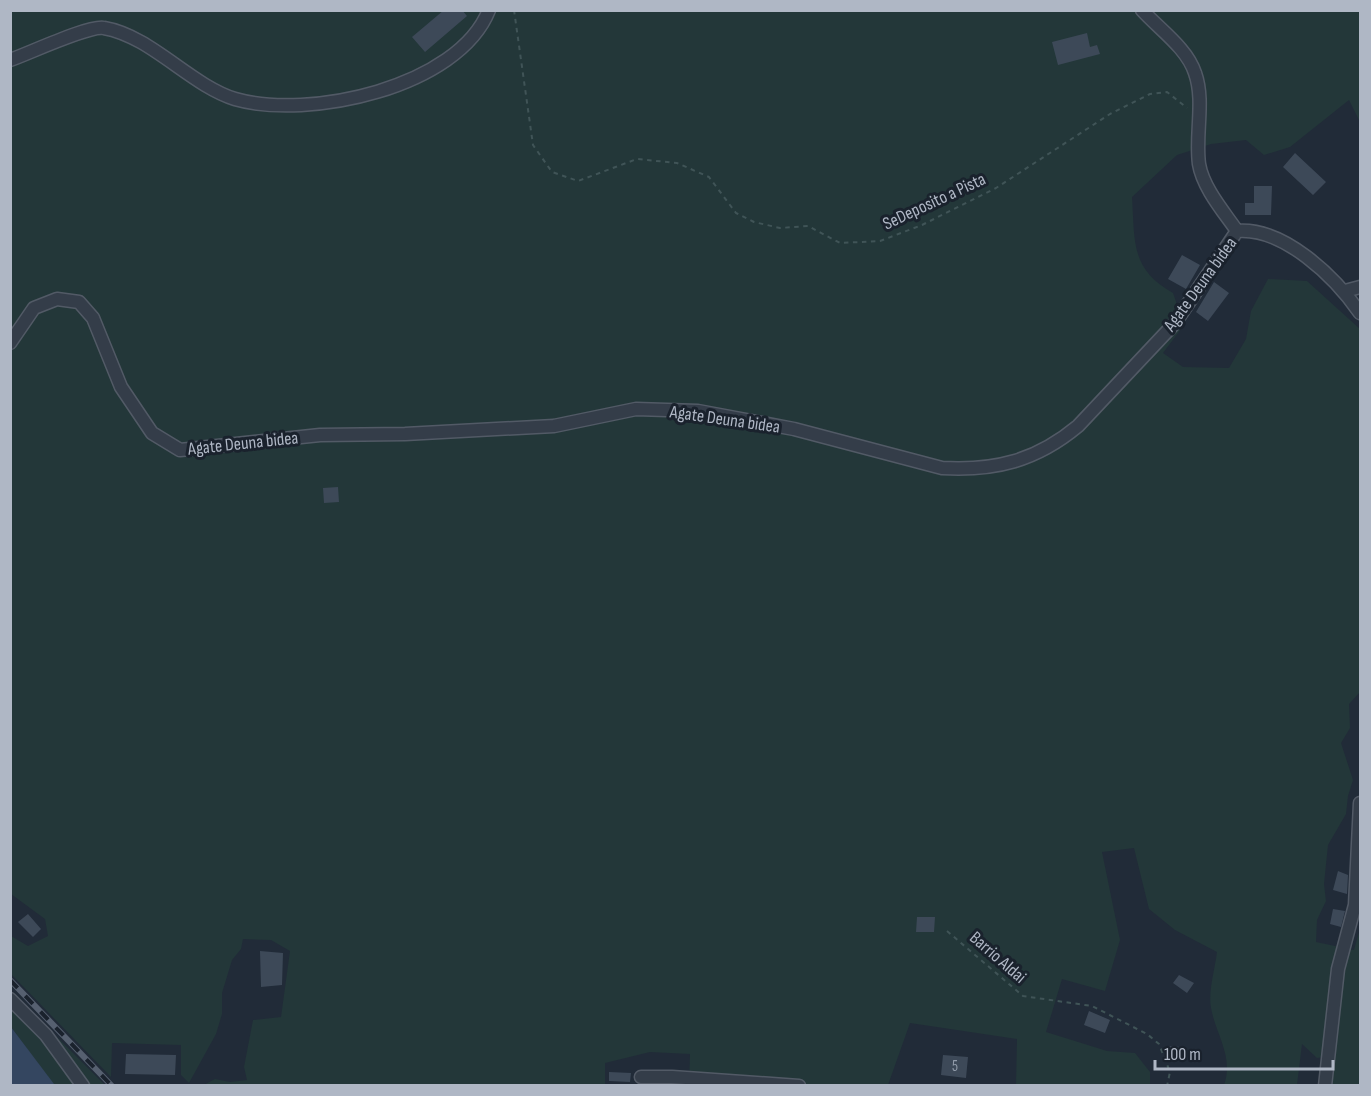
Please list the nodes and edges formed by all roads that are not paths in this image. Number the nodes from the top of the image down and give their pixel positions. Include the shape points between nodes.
1 (489, 10) edge
2 (1142, 10) edge
3 (10, 60) edge
4 (1237, 231) junction
5 (1360, 287) edge
6 (1345, 291) junction
7 (1360, 313) edge
8 (10, 343) edge
9 (1360, 803) edge
10 (10, 999) edge
11 (641, 1077) dead end
12 (83, 1086) edge
13 (800, 1086) edge
14 (1325, 1086) edge

1 - 3 street via 478,30 442,63 404,84 321,104 235,98 125,34 102,27 86,28 61,42
2 - 4 street via 1187,56 1195,73 1200,97 1200,166 1209,189
4 - 6 street, Agate Deuna bidea via 1258,232 1288,243
4 - 8 street, Agate Deuna bidea via 1175,323 1077,426 1063,439 1017,462 983,468 942,468 794,429 698,411 636,409 554,426 320,435 180,450 152,433 121,387 93,318 79,302 57,299 34,308
5 - 6 street
6 - 7 street, Agate Deuna bidea
9 - 14 street via 1355,905 1338,969
10 - 12 street via 46,1035
11 - 13 street

